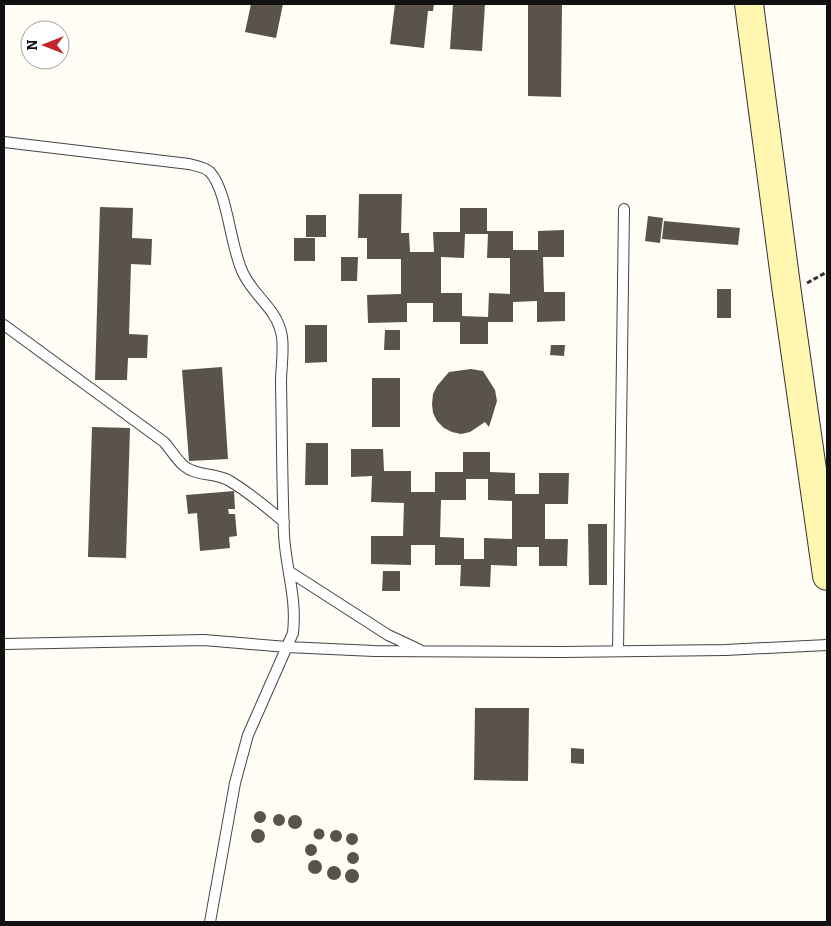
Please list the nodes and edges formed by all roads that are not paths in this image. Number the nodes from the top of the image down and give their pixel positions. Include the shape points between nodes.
1 (749, 4) edge
2 (4, 142) edge
3 (624, 209) dead end
4 (4, 325) edge
5 (284, 522) junction
6 (290, 572) junction
7 (827, 576) edge
8 (4, 644) edge
9 (827, 645) edge
10 (287, 647) junction
11 (423, 651) junction
12 (618, 652) junction
13 (210, 922) edge

1 - 7 main road
2 - 5 lane via 189,164 210,172 222,197 243,275 273,311 282,337
3 - 12 lane
4 - 5 lane via 164,442 185,467 228,481 250,494
5 - 6 lane
6 - 10 lane via 295,618
6 - 11 lane via 388,635
8 - 10 lane via 204,640
9 - 12 lane
10 - 11 lane
10 - 13 lane via 248,735
11 - 12 lane

